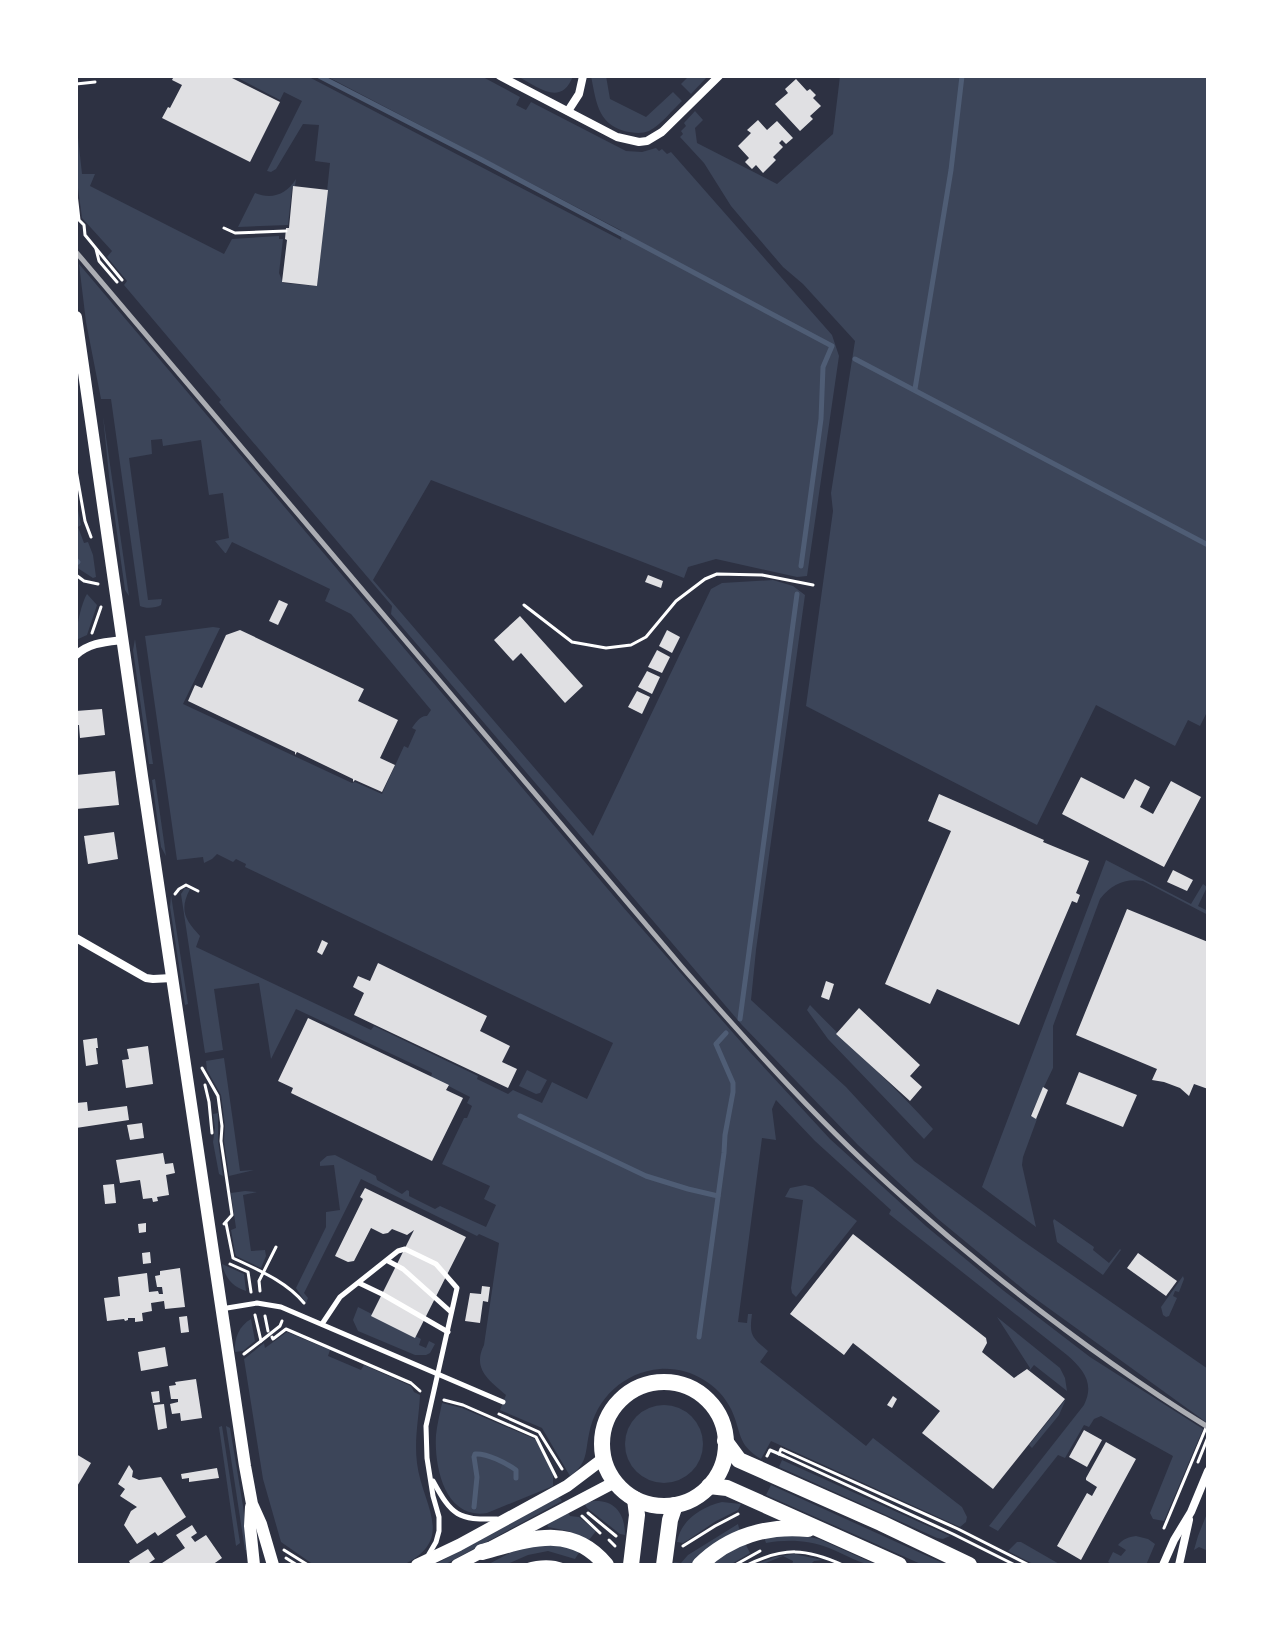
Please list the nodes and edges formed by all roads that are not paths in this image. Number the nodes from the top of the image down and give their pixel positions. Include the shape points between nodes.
1 (500, 76) edge
2 (583, 76) edge
3 (719, 76) edge
4 (568, 111) junction
5 (76, 317) edge
6 (122, 640) junction
7 (76, 655) edge
8 (76, 938) edge
9 (172, 978) junction
10 (387, 1261) junction
11 (359, 1283) junction
12 (220, 1309) junction
13 (452, 1312) junction
14 (322, 1324) junction
15 (448, 1332) junction
16 (439, 1375) junction
17 (503, 1402) dead end
18 (725, 1441) junction
19 (604, 1458) junction
20 (1208, 1471) edge
21 (430, 1475) junction
22 (615, 1482) junction
23 (709, 1486) junction
24 (635, 1499) junction
25 (252, 1504) junction
26 (675, 1505) junction
27 (1191, 1512) junction
28 (506, 1519) junction
29 (829, 1532) junction
30 (482, 1552) junction
31 (254, 1565) edge
32 (273, 1565) edge
33 (417, 1565) edge
34 (457, 1565) edge
35 (606, 1565) edge
36 (631, 1565) edge
37 (664, 1565) edge
38 (700, 1565) edge
39 (899, 1565) edge
40 (969, 1565) edge
41 (1163, 1565) edge
42 (1179, 1565) edge

1 - 4 street
2 - 4 street
3 - 4 street via 647,141 617,137
5 - 6 street
6 - 7 street via 94,644
6 - 9 street
8 - 9 street via 146,978
9 - 12 street
10 - 11 lane
10 - 13 lane
10 - 13 lane via 405,1249 436,1264 457,1288
11 - 14 lane via 340,1297
11 - 15 lane
12 - 14 lane via 268,1304
12 - 25 street
13 - 15 lane
14 - 16 lane
15 - 16 lane
16 - 17 lane
16 - 21 lane via 426,1426
18 - 19 main road via 718,1415 700,1395 682,1385 655,1383 630,1393 611,1412
18 - 23 main road via 723,1462
18 - 40 main road via 739,1460
19 - 22 main road
19 - 28 street
20 - 27 street
21 - 28 lane via 448,1506 461,1516
21 - 33 lane via 439,1531 432,1551
22 - 24 main road
22 - 30 street
23 - 26 main road
23 - 29 main road via 727,1488
24 - 26 main road
24 - 36 main road
25 - 31 street
25 - 32 street
26 - 37 main road
27 - 41 street
27 - 42 street
28 - 33 street
29 - 38 main road via 793,1527 756,1532 719,1549
29 - 39 main road
30 - 34 street
30 - 35 main road via 530,1539 566,1538

